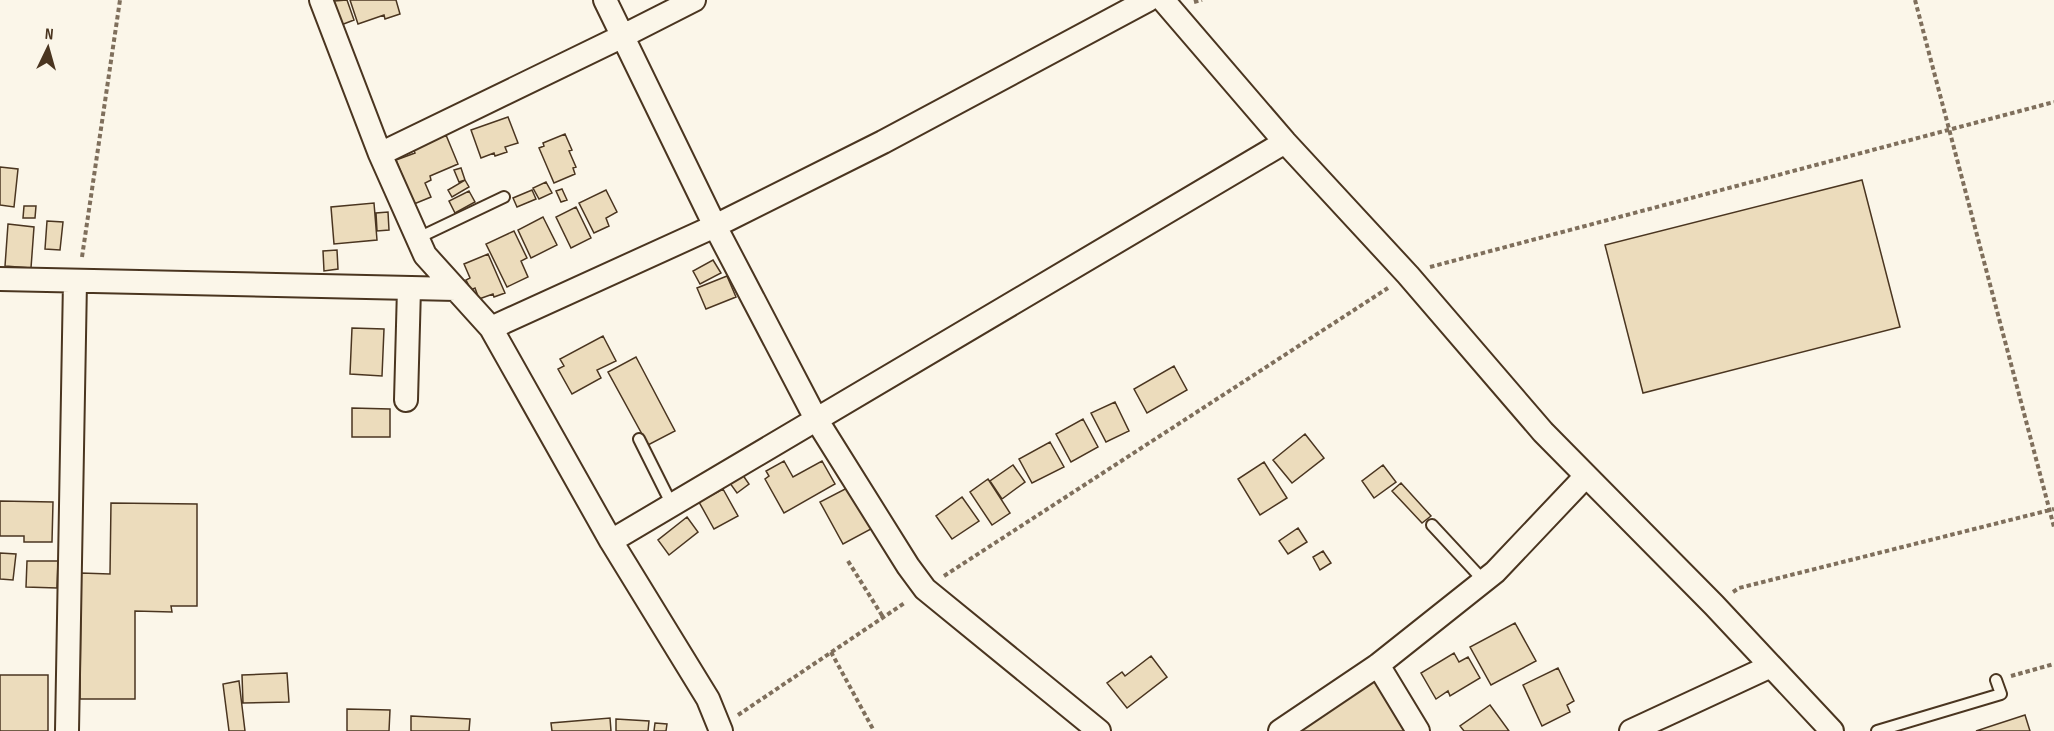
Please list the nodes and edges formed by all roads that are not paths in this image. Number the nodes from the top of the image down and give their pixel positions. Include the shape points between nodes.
1 (321, 0) edge
2 (605, 0) edge
3 (694, 0) edge
4 (1148, 0) edge
5 (1163, 0) edge
6 (623, 36) junction
7 (1286, 142) junction
8 (380, 154) junction
9 (504, 197) dead end
10 (715, 226) junction
11 (418, 238) junction
12 (0, 279) edge
13 (77, 281) junction
14 (409, 288) junction
15 (456, 290) junction
16 (491, 328) junction
17 (406, 400) dead end
18 (816, 419) junction
19 (639, 439) dead end
20 (1586, 476) junction
21 (672, 505) junction
22 (1432, 525) dead end
23 (611, 541) junction
24 (1484, 581) junction
25 (1378, 665) junction
26 (1771, 666) junction
27 (1996, 680) road end
28 (720, 729) edge
29 (68, 731) edge
30 (1099, 731) edge
31 (1280, 731) edge
32 (1418, 731) edge
33 (1631, 731) edge
34 (1832, 731) edge
35 (1877, 731) edge

1 - 8 street
2 - 6 street
3 - 6 street
4 - 10 street via 884,142
5 - 7 street
6 - 8 street
6 - 10 street
7 - 18 street
7 - 20 street via 1418,271 1543,432
8 - 11 street
9 - 11 lane
10 - 16 street
10 - 18 street
11 - 15 street via 425,255
12 - 13 street
13 - 14 street
13 - 29 street
14 - 15 street
14 - 17 street
15 - 16 street
16 - 23 street
18 - 21 street
18 - 30 street via 925,589
19 - 21 lane
20 - 24 street
20 - 26 street
21 - 23 street
22 - 24 lane
23 - 28 street via 708,699
24 - 25 street
25 - 31 street
25 - 32 street
26 - 33 street
26 - 34 street
27 - 35 lane via 2001,694

